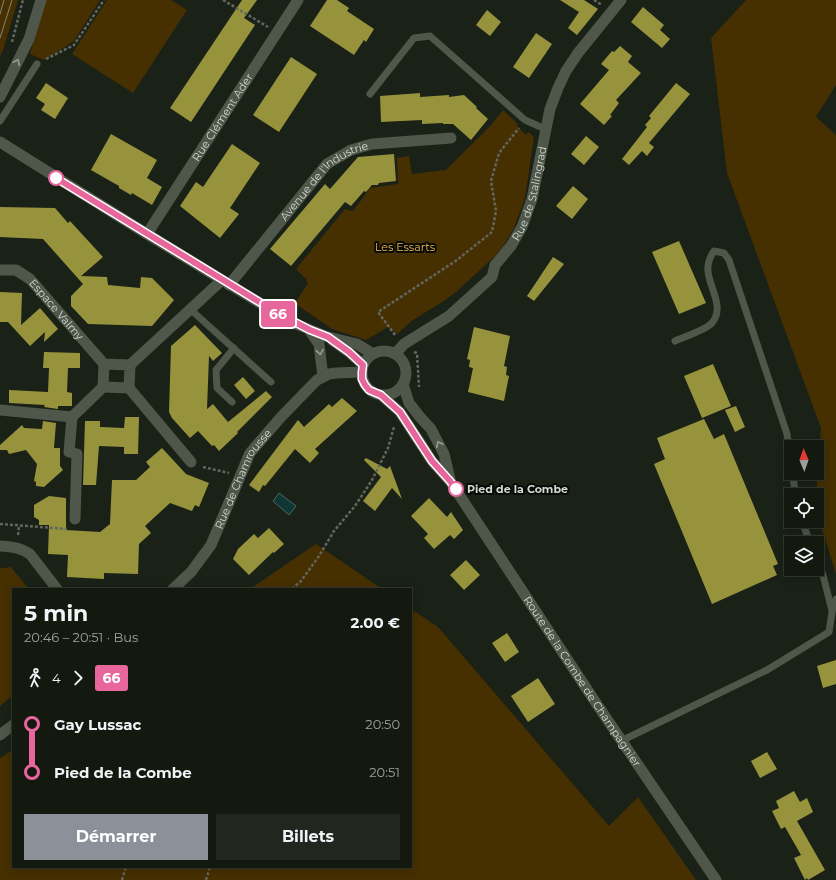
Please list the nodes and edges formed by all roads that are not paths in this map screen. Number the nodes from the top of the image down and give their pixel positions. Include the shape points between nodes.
1 (41, 0) edge
2 (298, 0) edge
3 (621, 0) edge
4 (37, 64) road end
5 (370, 94) dead end
6 (0, 97) edge
7 (0, 121) edge
8 (546, 128) junction
9 (452, 138) dead end
10 (0, 142) edge
11 (147, 234) junction
12 (0, 270) edge
13 (226, 282) junction
14 (191, 310) junction
15 (310, 330) junction
16 (328, 337) junction
17 (675, 341) dead end
18 (234, 348) junction
19 (373, 354) junction
20 (395, 354) junction
21 (104, 364) junction
22 (130, 365) junction
23 (362, 369) junction
24 (323, 377) junction
25 (271, 382) dead end
26 (403, 384) junction
27 (103, 387) junction
28 (129, 388) junction
29 (381, 395) junction
30 (232, 402) dead end
31 (0, 410) edge
32 (72, 417) junction
33 (788, 440) edge
34 (191, 462) road end
35 (450, 481) junction
36 (75, 519) road end
37 (0, 546) edge
38 (823, 576) edge
39 (56, 588) edge
40 (174, 588) edge
41 (836, 599) edge
42 (832, 612) junction
43 (12, 725) edge
44 (0, 735) edge
45 (622, 741) junction
46 (716, 880) edge

6 -> 1 street via 29,39
2 - 11 street, Rue Clément Ader
3 - 8 street, Rue de Stalingrad via 578,52 566,71 550,109
4 - 7 lane
5 - 8 lane via 414,38 430,36 526,120
8 - 20 street, Rue de Stalingrad via 532,199 522,227 511,246 495,265 492,277 448,316 404,344
9 - 13 street, Avenue de l'Industrie via 372,144 351,150 327,164
10 - 11 street
11 - 13 street
12 - 21 street, Espace Valmy via 16,270 30,279
13 - 14 street
13 - 15 street
14 - 18 lane
14 - 22 street
15 - 16 street
15 -> 24 street via 319,344
16 - 19 street via 357,344
16 - 23 street via 349,352
17 - 33 lane via 711,324 716,315 717,302 708,272 709,260 714,251 724,253 729,260
18 - 25 lane
18 - 30 lane via 216,370 217,388
19 - 20 street
19 - 23 street
20 - 26 street via 405,368
21 - 22 street
21 - 27 street
22 - 28 street
23 - 24 street, Rue de Chamrousse
23 - 29 street via 362,379 369,390
24 - 40 street, Rue de Chamrousse via 281,417 250,453 211,545 191,572
26 - 29 street via 394,393
35 -> 26 street, Route de la Combe de Champagnier via 444,454 431,428 410,403
27 - 28 street
27 - 32 street
28 - 34 street
29 - 35 street, Route de la Combe de Champagnier via 400,412 432,461
31 - 32 street
32 - 36 street via 69,452 77,454
35 - 45 street, Route de la Combe de Champagnier
37 - 39 street via 15,547 30,554
38 - 42 lane
41 - 42 lane
42 - 45 lane via 829,632 767,670
43 - 44 street
45 - 46 street, Route de la Combe de Champagnier

